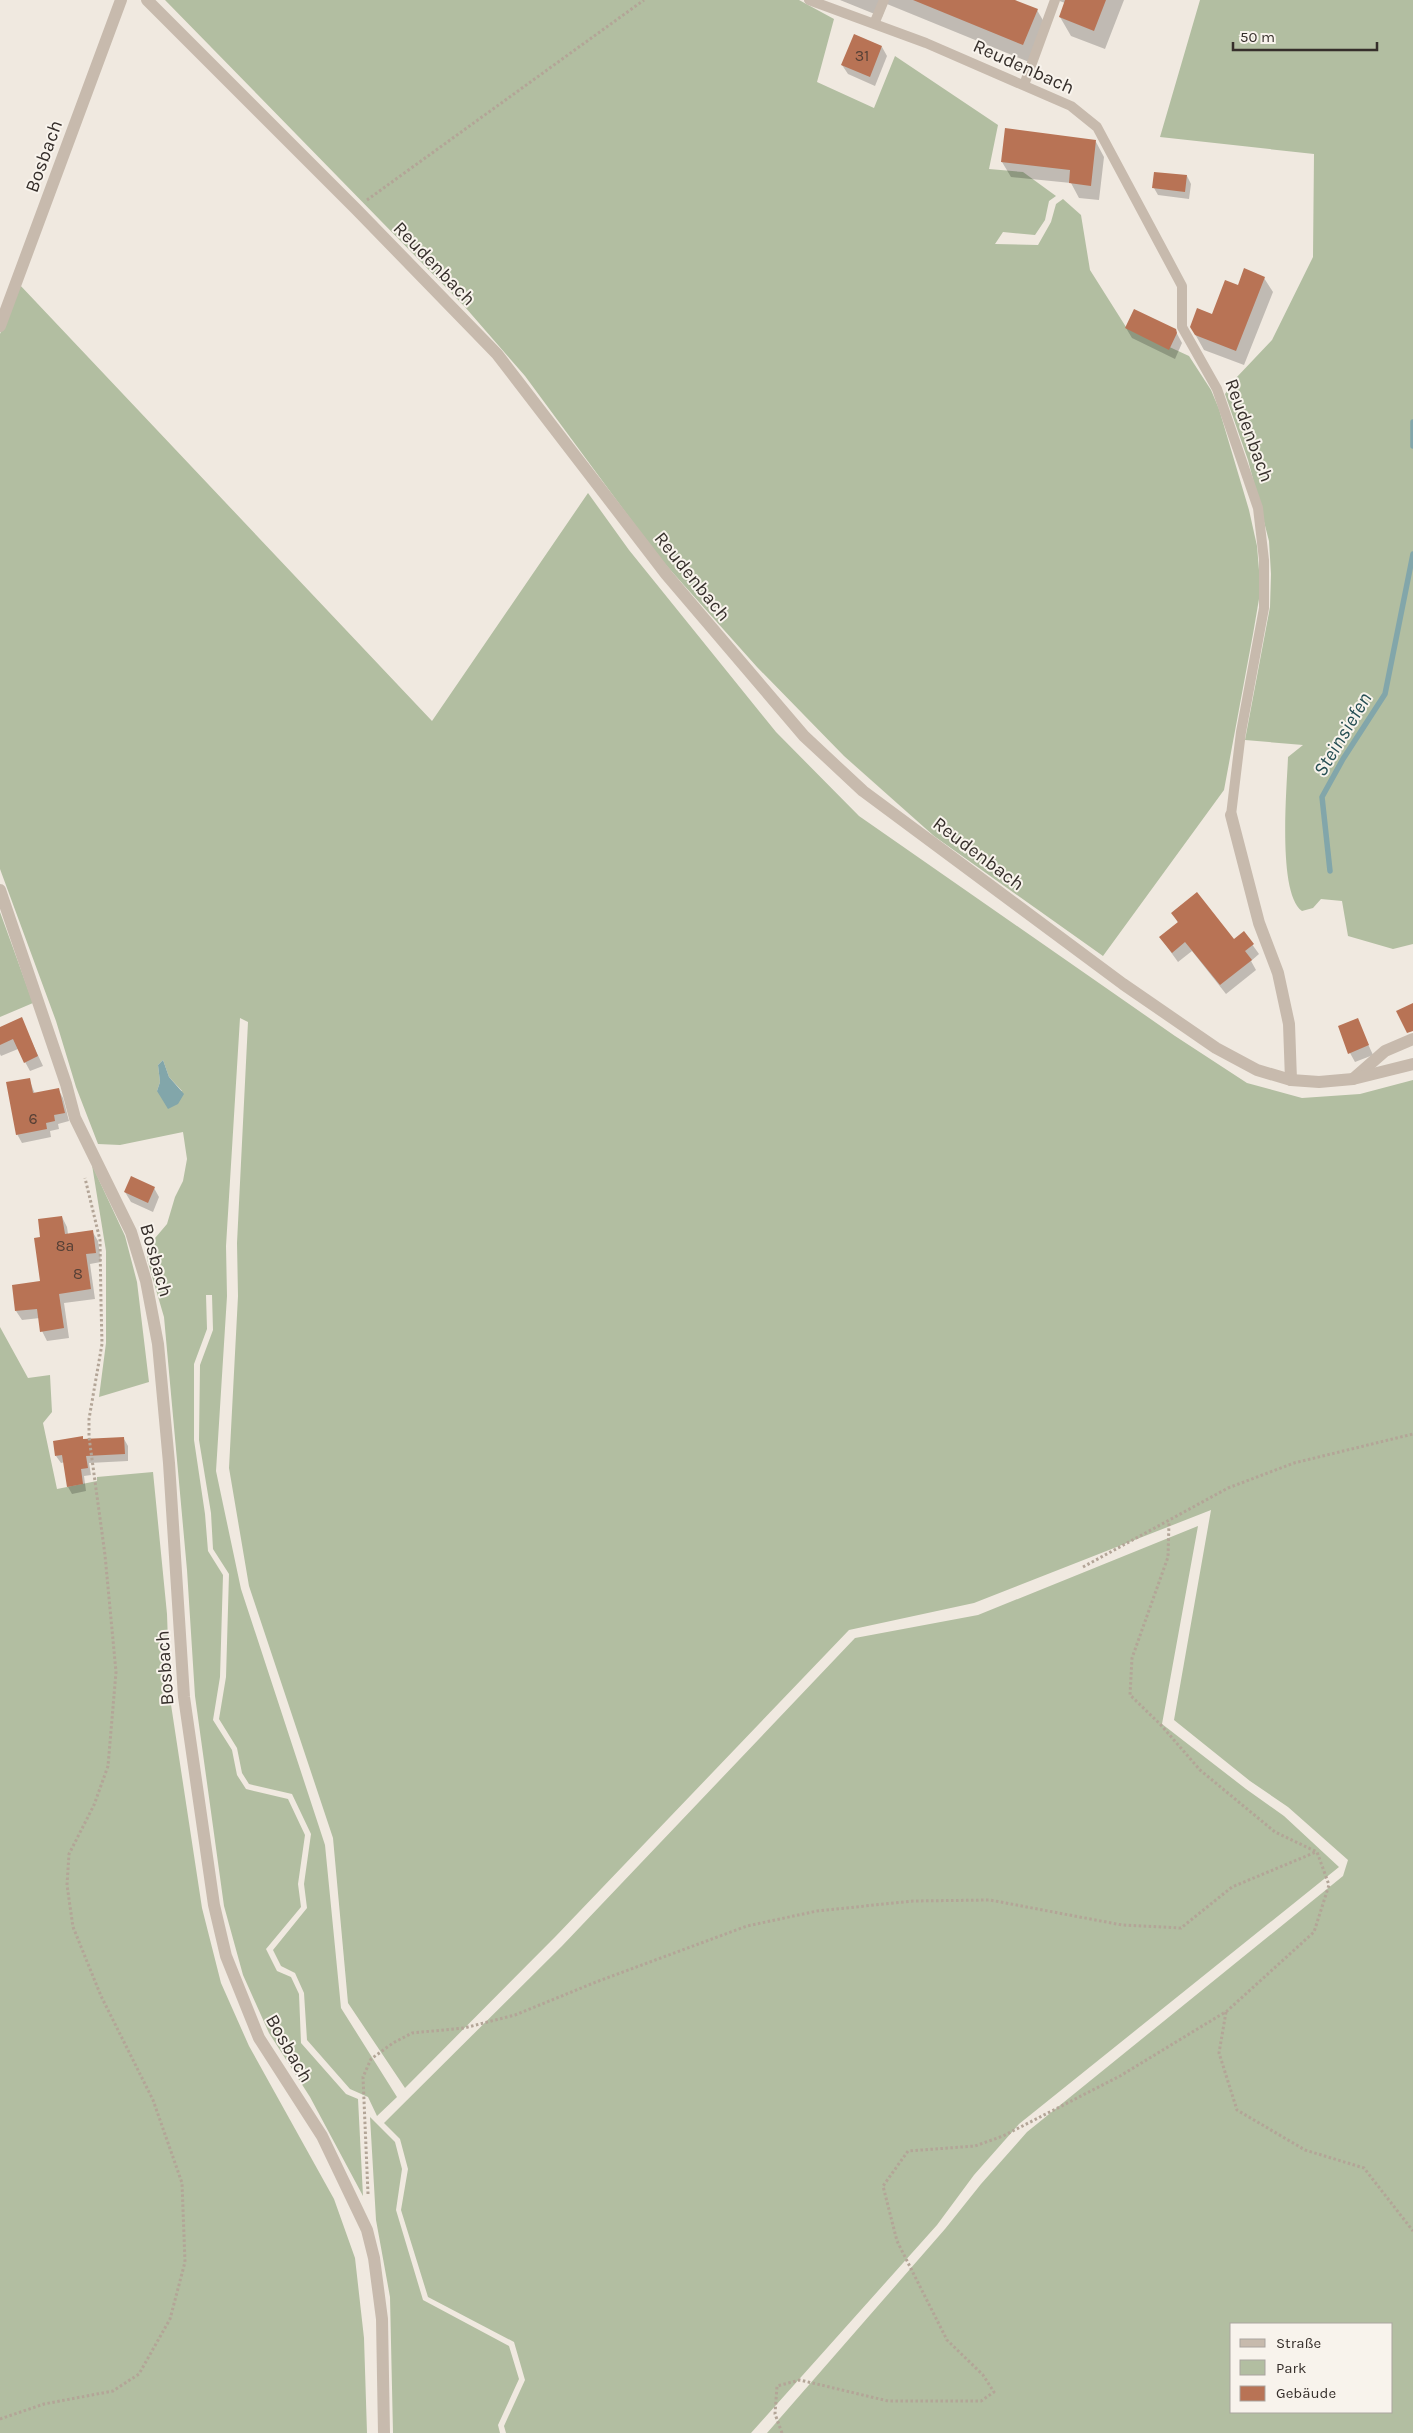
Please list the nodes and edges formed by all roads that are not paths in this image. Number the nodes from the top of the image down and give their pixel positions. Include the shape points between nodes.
1 (121, 0) edge
2 (147, 0) edge
3 (808, 0) edge
4 (884, 0) edge
5 (1055, 0) edge
6 (874, 24) junction
7 (1024, 85) junction
8 (0, 326) edge
9 (1231, 815) joint
10 (0, 890) edge
11 (1413, 1039) edge
12 (1413, 1064) edge
13 (1353, 1079) junction
14 (1292, 1080) junction
15 (384, 2433) edge

1 - 8 street, Bosbach
2 - 14 street, Reudenbach via 497,354 666,574 811,742 863,790 1123,984 1216,1048 1257,1070
3 - 6 lane, Reudenbach
4 - 6 lane
5 - 7 lane
6 - 7 lane, Reudenbach
7 - 9 lane, Reudenbach via 1070,106 1097,127 1110,149 1182,286 1182,327 1217,389 1258,508 1264,560 1264,608 1241,732
9 - 14 street, Reudenbach via 1259,923 1278,973 1289,1024
10 - 15 street, Bosbach via 75,1118 131,1232 146,1281 158,1344 169,1464 184,1697 214,1905 226,1956 259,2038 322,2136 367,2230 382,2319
11 - 13 street via 1385,1051
12 - 13 street, Reudenbach
13 - 14 street, Reudenbach

